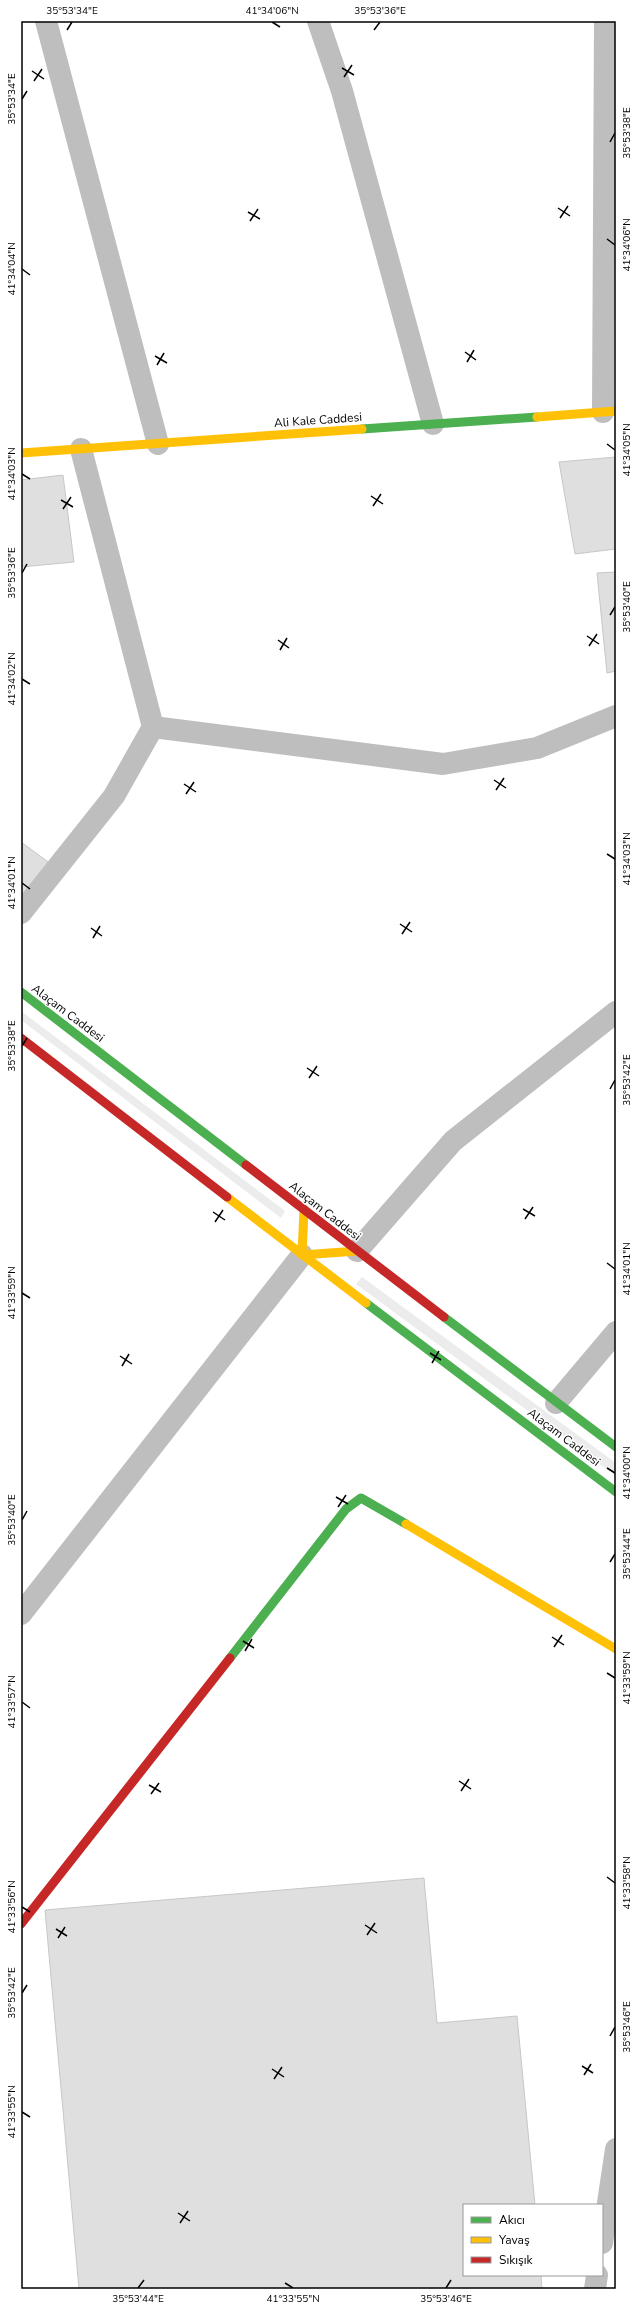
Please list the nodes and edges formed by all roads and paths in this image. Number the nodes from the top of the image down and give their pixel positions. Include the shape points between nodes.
1 (46, 21) edge
2 (318, 21) edge
3 (605, 21) edge
4 (610, 412) edge
5 (433, 424) junction
6 (158, 444) junction
7 (81, 449) junction
8 (21, 453) edge
9 (616, 716) edge
10 (153, 727) junction
11 (21, 913) edge
12 (21, 992) edge
13 (616, 1012) edge
14 (21, 1038) edge
15 (304, 1209) junction
16 (356, 1251) junction
17 (302, 1255) junction
18 (616, 1332) edge
19 (556, 1403) junction
20 (616, 1447) edge
21 (616, 1492) edge
22 (21, 1614) edge
23 (616, 1650) edge
24 (21, 1924) edge
25 (616, 2149) edge
26 (603, 2236) edge
27 (597, 2276) edge
28 (595, 2289) edge

1 - 6 street
2 - 5 street via 342,91
3 - 4 street
4 - 5 main road, Ali Kale Caddesi
5 - 6 main road, Ali Kale Caddesi
6 - 7 main road, Ali Kale Caddesi
7 - 8 main road, Ali Kale Caddesi
7 - 10 street
9 - 10 street via 537,748 443,764
10 - 11 street via 114,796
12 - 15 main road, Alaçam Caddesi
13 - 16 street via 453,1142
14 - 17 main road, Alaçam Caddesi
15 - 16 main road, Alaçam Caddesi
15 - 17 main road
16 - 17 main road
16 - 19 main road, Alaçam Caddesi
17 - 21 main road, Alaçam Caddesi
17 - 22 street
18 - 19 street
19 - 20 main road, Alaçam Caddesi
23 - 24 main road via 361,1498 346,1509
25 - 26 street
27 - 28 street

